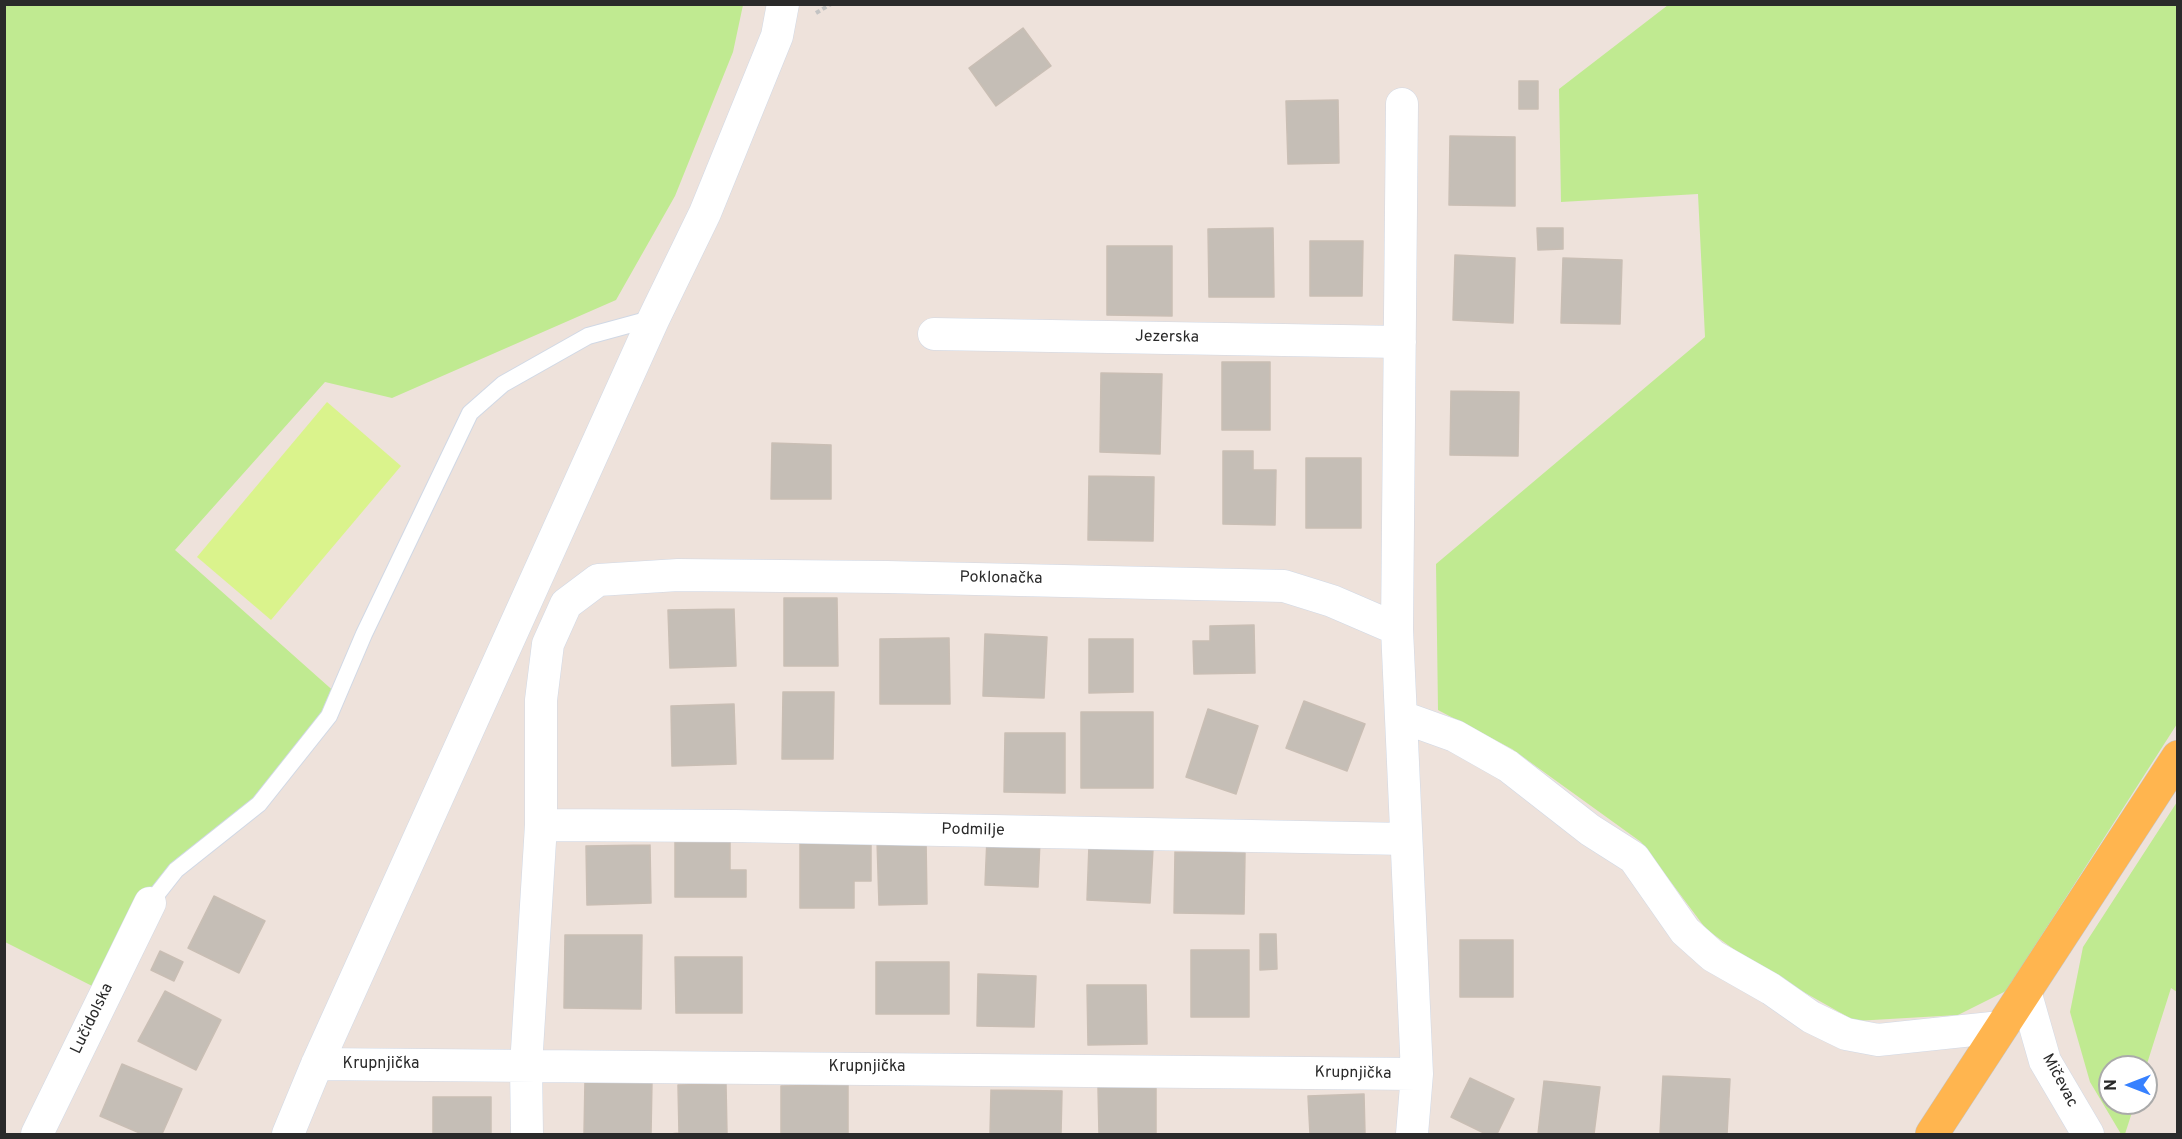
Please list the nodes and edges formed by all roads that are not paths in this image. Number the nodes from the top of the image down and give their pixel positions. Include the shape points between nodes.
1 (783, 4) edge
2 (1402, 104) dead end
3 (654, 318) junction
4 (934, 334) dead end
5 (1401, 342) junction
6 (1397, 629) junction
7 (1402, 717) junction
8 (2178, 757) edge
9 (541, 825) junction
10 (1406, 839) junction
11 (150, 903) joint
12 (2025, 992) junction
13 (2001, 1027) junction
14 (317, 1064) junction
15 (526, 1066) junction
16 (1417, 1074) junction
17 (37, 1134) edge
18 (288, 1134) edge
19 (527, 1134) edge
20 (1412, 1134) edge
21 (1932, 1134) edge
22 (2088, 1134) edge

1 - 3 street via 777,36 705,213
2 - 5 street
3 - 11 lane via 588,336 503,384 470,413 329,716 260,804 176,870
3 - 14 street
4 - 5 street, Jezerska
5 - 6 street
6 - 7 street
6 - 9 street, Poklonačka via 1332,601 1284,586 678,575 598,580 566,604 548,644 541,700
7 - 10 street
7 - 13 street via 1455,736 1508,766 1590,830 1634,858 1685,931 1713,956 1811,1017 1846,1034 1878,1040
8 - 12 main road
9 - 10 street, Podmilje
9 - 15 street
10 - 16 street
11 - 17 street, Lučidolska
12 - 13 main road
12 - 22 street, Mičevac via 2045,1061
13 - 21 main road
14 - 15 street, Krupnjička
14 - 18 street
15 - 16 street, Krupnjička
15 - 19 street
16 - 20 street

